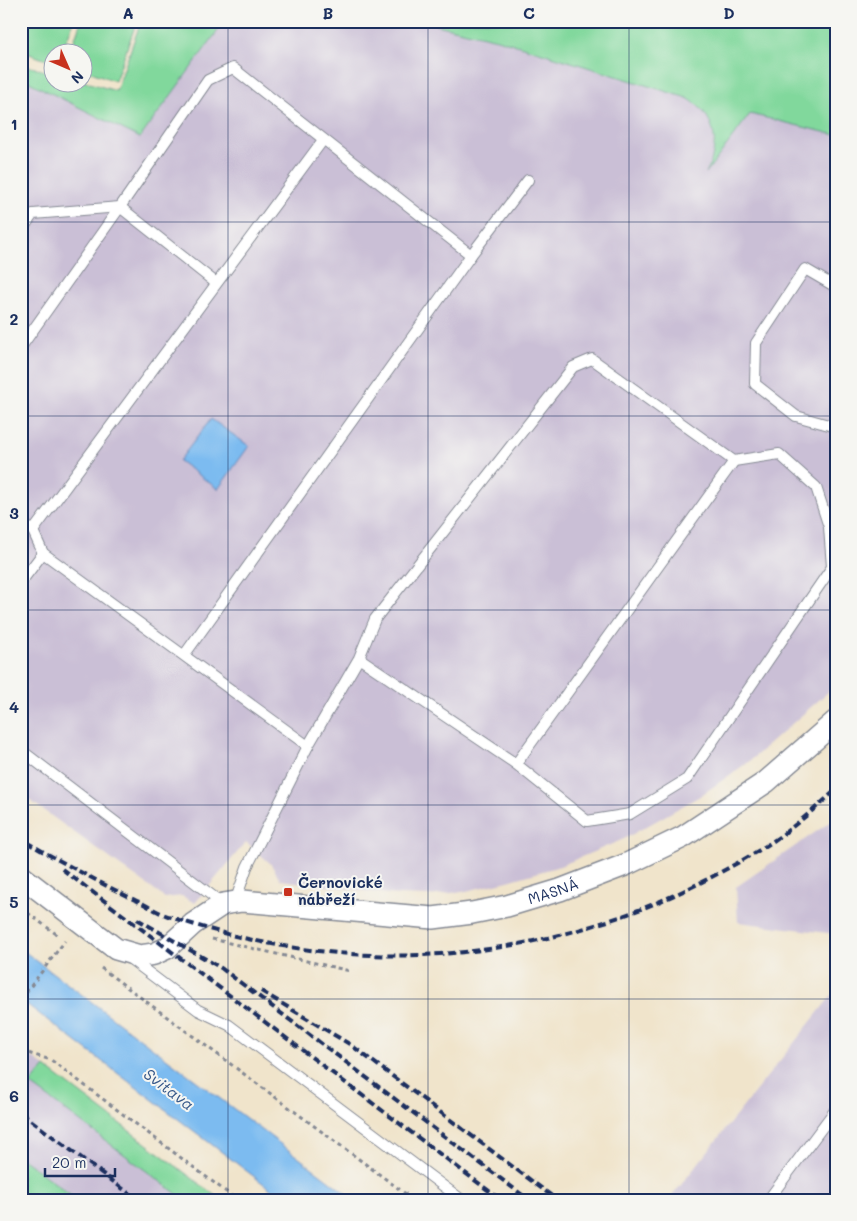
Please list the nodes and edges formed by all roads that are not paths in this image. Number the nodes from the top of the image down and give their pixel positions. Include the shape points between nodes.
1 (323, 140) junction
2 (528, 180) dead end
3 (120, 207) junction
4 (21, 231) edge
5 (471, 255) junction
6 (216, 283) junction
7 (836, 287) edge
8 (21, 347) edge
9 (836, 427) edge
10 (734, 460) junction
11 (21, 522) edge
12 (32, 531) junction
13 (43, 553) junction
14 (21, 582) edge
15 (185, 654) junction
16 (360, 658) junction
17 (836, 721) edge
18 (308, 746) junction
19 (21, 750) edge
20 (516, 764) junction
21 (21, 876) edge
22 (229, 903) junction
23 (152, 960) junction
24 (163, 984) junction
25 (836, 1108) edge
26 (462, 1200) edge
27 (768, 1200) edge

1 - 3 lane via 232,68 208,80
1 - 5 lane
1 - 6 lane
2 - 5 lane
3 - 4 lane via 34,214
3 - 6 lane
3 - 8 lane
5 - 15 lane
6 - 12 lane
7 - 9 lane via 805,269 756,343 755,384 796,416
10 - 16 lane via 592,359 573,367 375,619
10 - 20 lane
10 - 20 lane via 779,454 816,487 830,527 832,567 687,779 630,814 587,821
11 - 12 lane
12 - 13 lane
13 - 14 lane
13 - 15 lane
15 - 18 lane
16 - 18 lane
16 - 20 lane
17 - 22 street, MASNÁ via 766,782 683,837 625,866 551,892 472,913 433,918
18 - 22 lane
19 - 22 lane
21 - 23 street via 116,948
22 - 23 street via 184,932
23 - 24 lane
23 - 24 lane
24 - 26 lane via 198,1010 229,1025
25 - 27 lane

